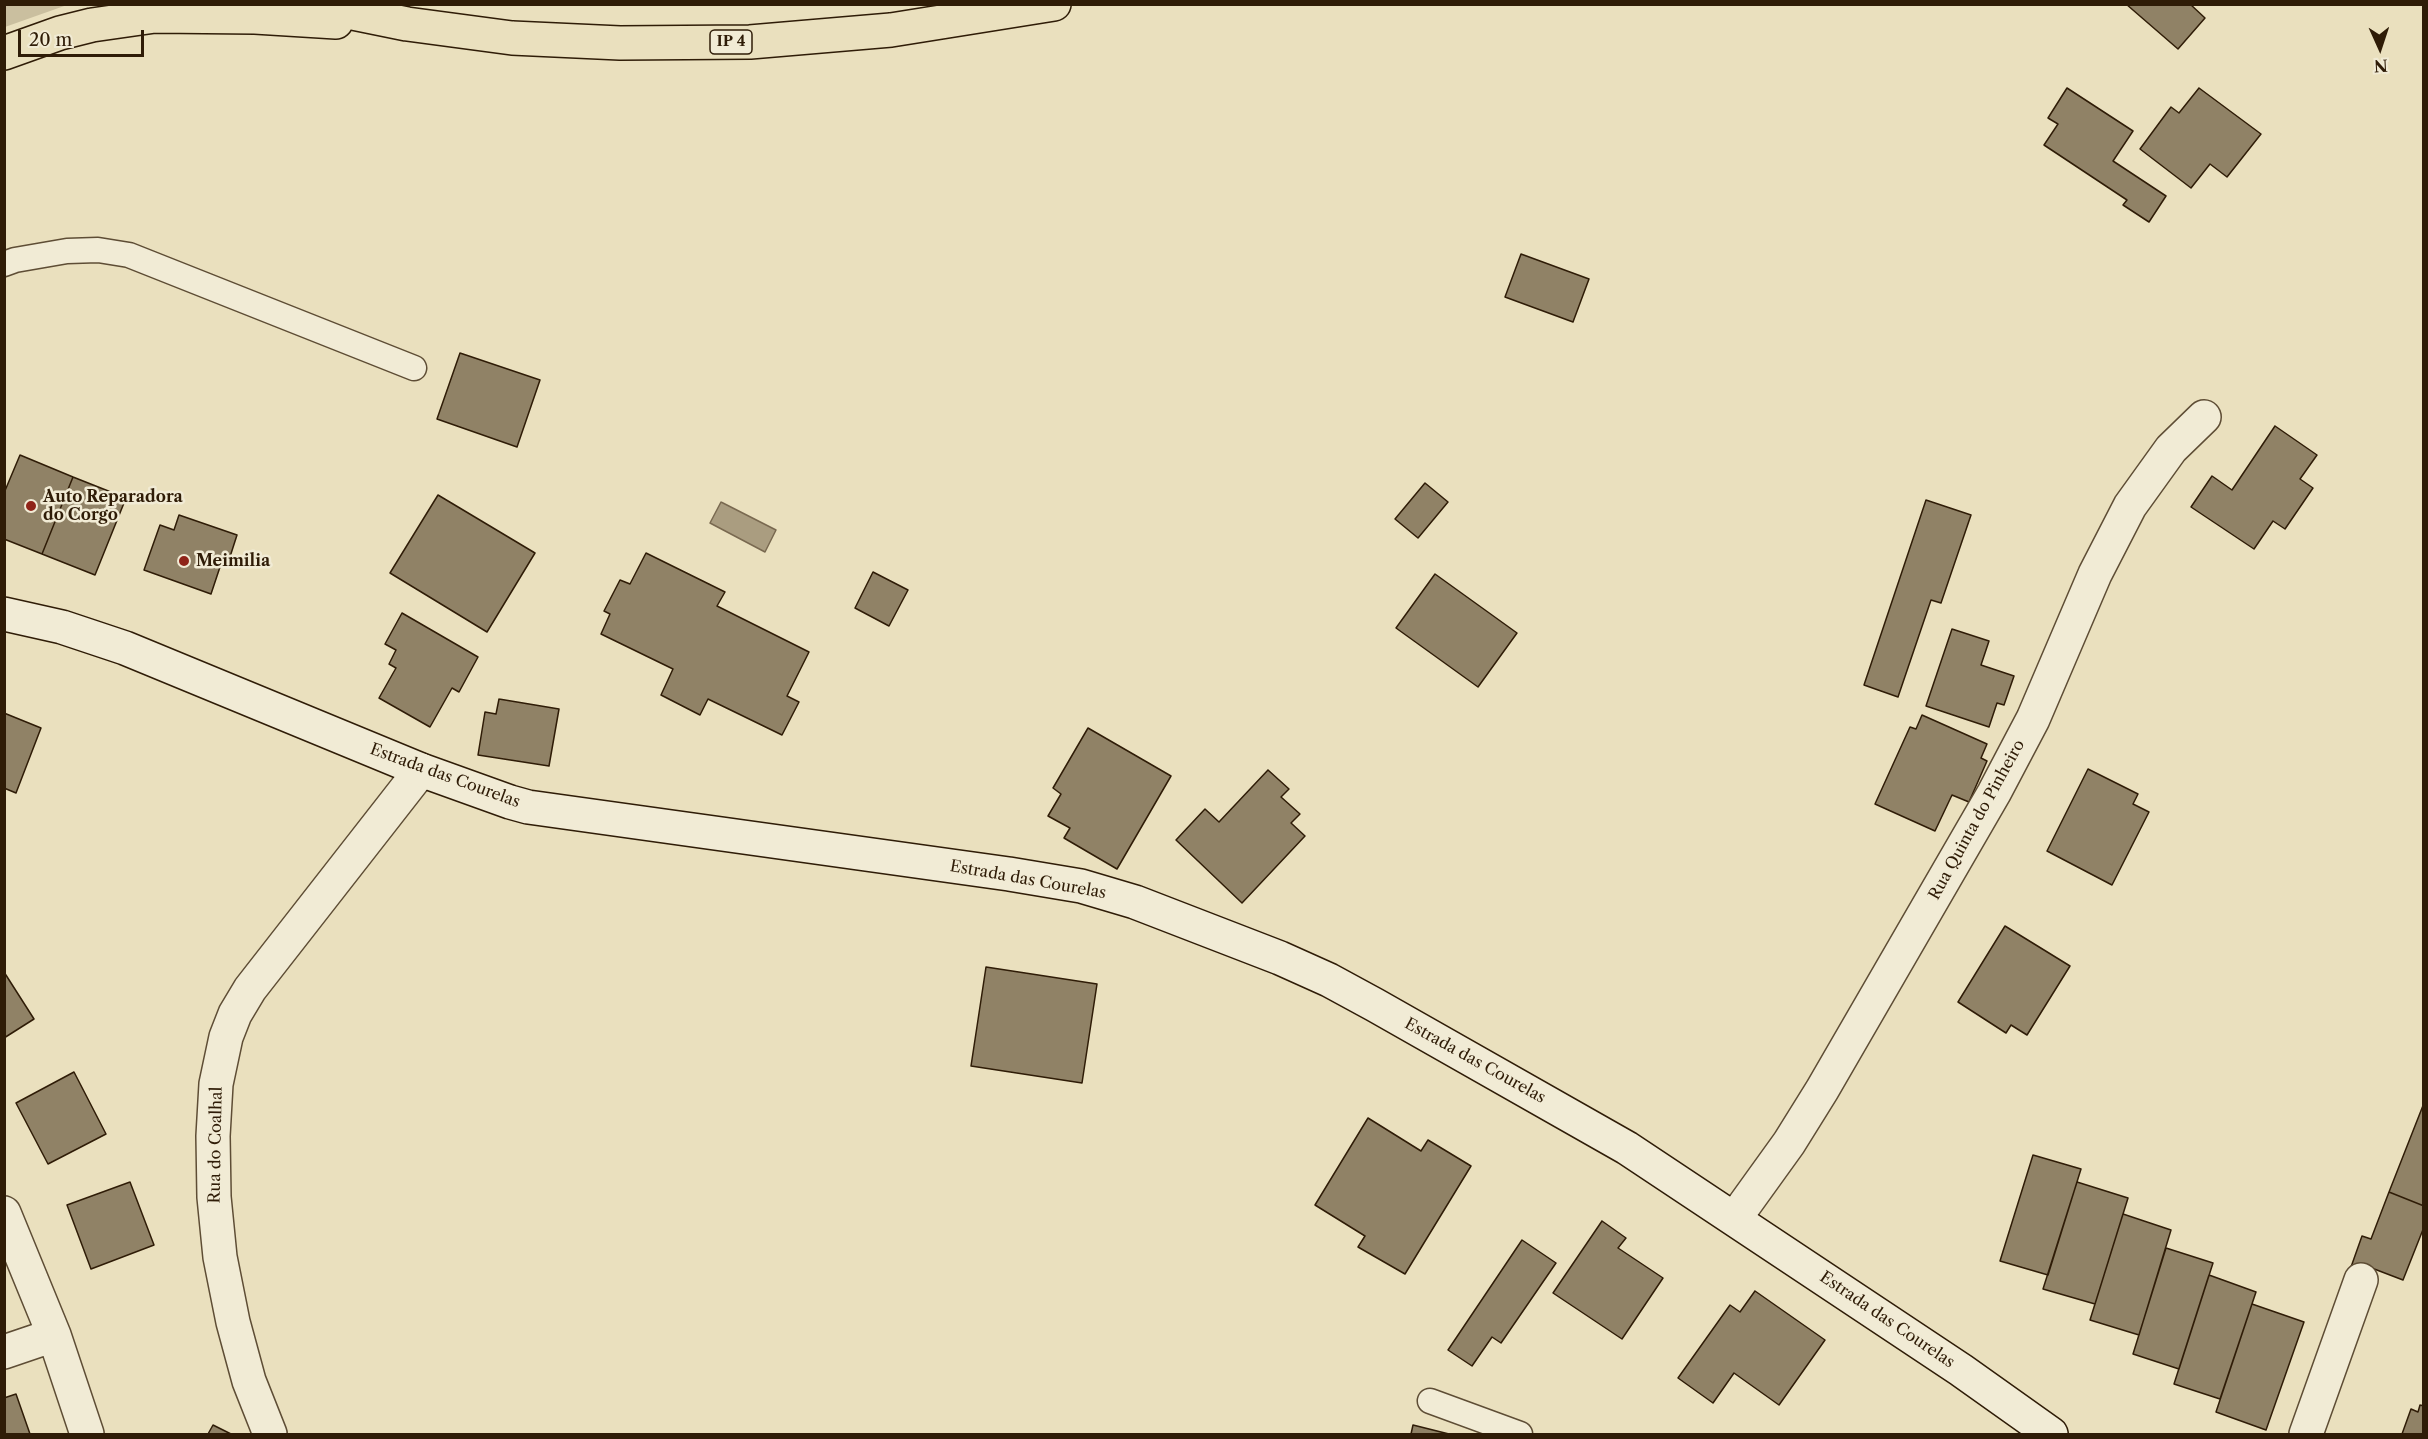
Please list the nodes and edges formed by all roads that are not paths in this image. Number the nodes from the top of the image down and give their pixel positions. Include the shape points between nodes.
1 (309, 4) edge
2 (1054, 4) edge
3 (407, 24) junction
4 (4, 53) edge
5 (4, 264) edge
6 (414, 368) dead end
7 (2204, 417) dead end
8 (4, 614) edge
9 (421, 770) junction
10 (4, 1213) edge
11 (1735, 1218) junction
12 (2361, 1280) dead end
13 (54, 1335) junction
14 (4, 1352) edge
15 (1430, 1401) dead end
16 (2040, 1432) edge
17 (87, 1434) edge
18 (270, 1434) edge
19 (1520, 1434) edge
20 (2306, 1434) edge

1 - 3 highway, IP 4
2 - 3 highway, IP 4 via 891,30 750,42 620,43 512,38
3 - 4 highway via 155,16 70,30
5 - 6 lane via 67,251 129,255
7 - 11 main road, Rua Quinta do Pinheiro via 2171,449 2130,506 2094,574 2033,719 1994,793 1822,1090
8 - 9 main road, Estrada das Courelas via 62,627 125,648
9 - 11 main road, Estrada das Courelas via 528,807 1032,877 1136,902 1329,980 1574,1117
9 - 18 main road, Rua do Coalhal via 250,989 226,1037 216,1084 213,1136 220,1257 244,1361
10 - 13 main road
11 - 16 main road, Estrada das Courelas via 1979,1381
12 - 20 main road
13 - 14 main road
13 - 17 main road
15 - 19 lane

